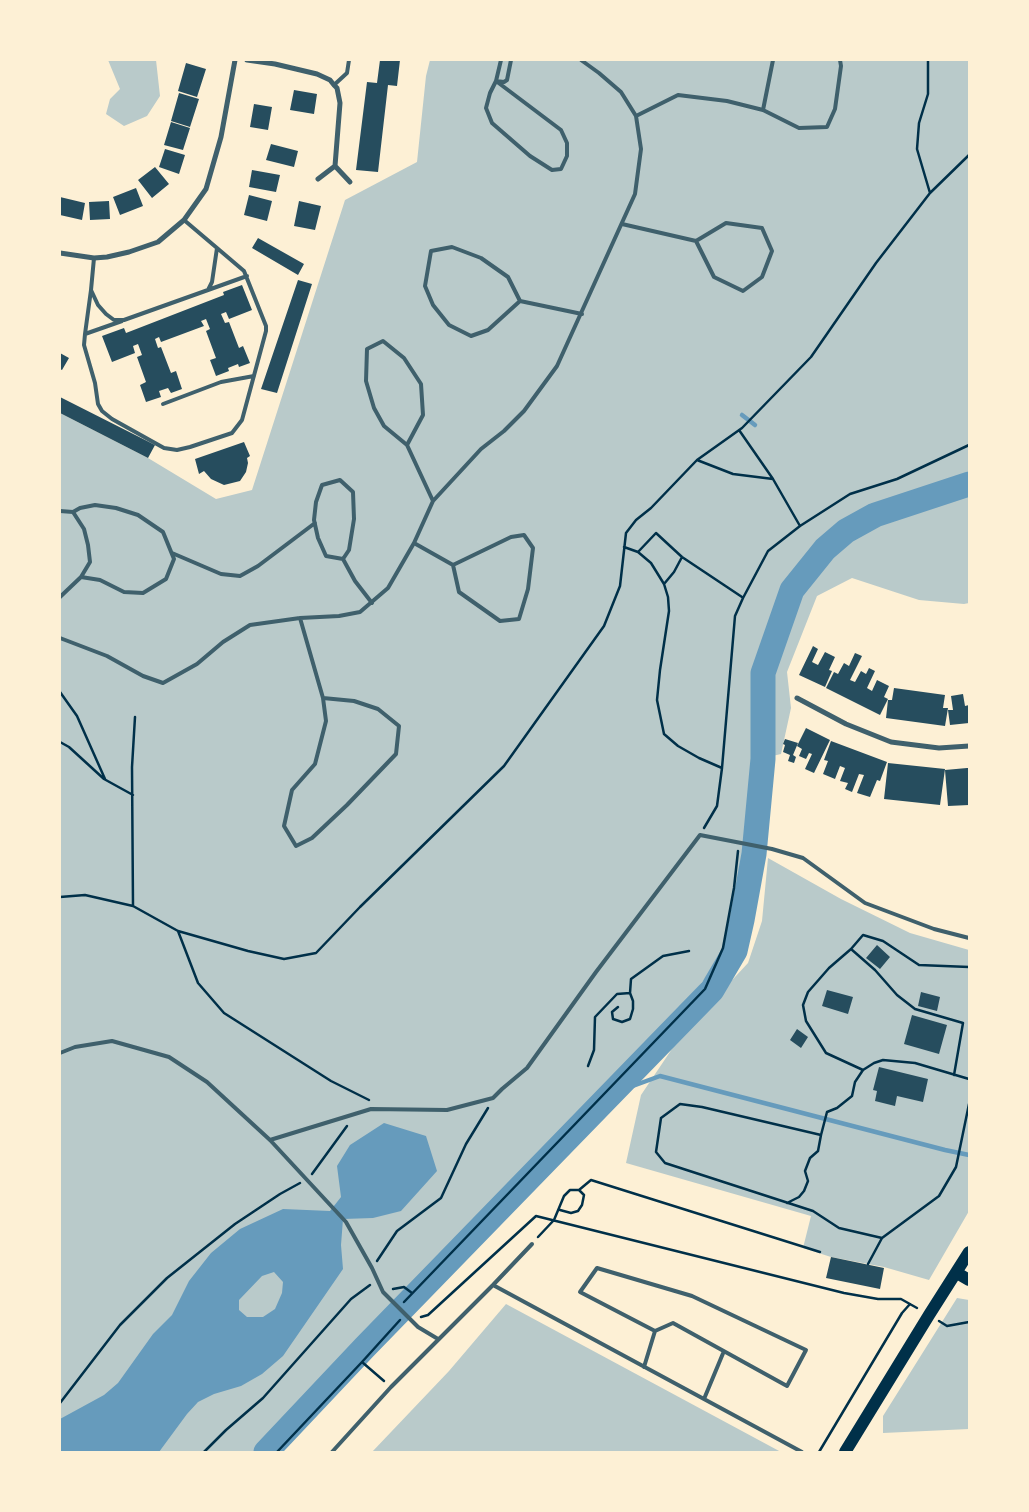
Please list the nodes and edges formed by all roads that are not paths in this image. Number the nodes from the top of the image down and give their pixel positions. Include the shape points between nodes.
1 (235, 60) edge
2 (247, 60) edge
3 (349, 60) edge
4 (501, 60) edge
5 (511, 60) edge
6 (581, 60) edge
7 (773, 60) edge
8 (840, 60) edge
9 (496, 81) junction
10 (334, 85) junction
11 (763, 110) junction
12 (636, 116) junction
13 (335, 166) junction
14 (318, 179) dead end
15 (350, 182) dead end
16 (184, 220) junction
17 (622, 224) junction
18 (696, 241) junction
19 (218, 248) junction
20 (60, 253) edge
21 (94, 258) junction
22 (247, 276) junction
23 (91, 290) junction
24 (208, 290) junction
25 (520, 301) junction
26 (582, 314) junction
27 (124, 320) junction
28 (84, 334) junction
29 (254, 376) junction
30 (163, 404) dead end
31 (407, 445) junction
32 (433, 501) junction
33 (60, 511) edge
34 (73, 512) junction
35 (315, 523) junction
36 (414, 543) junction
37 (172, 553) junction
38 (343, 559) junction
39 (453, 565) junction
40 (81, 577) junction
41 (60, 597) edge
42 (372, 603) junction
43 (300, 618) junction
44 (60, 638) edge
45 (323, 698) junction
46 (797, 698) dead end
47 (969, 746) edge
48 (969, 938) edge
49 (60, 1053) edge
50 (270, 1140) junction
51 (532, 1244) road end
52 (969, 1252) edge
53 (957, 1273) junction
54 (969, 1280) edge
55 (493, 1285) junction
56 (656, 1331) junction
57 (438, 1339) junction
58 (724, 1351) junction
59 (644, 1366) junction
60 (704, 1399) junction
61 (332, 1452) edge
62 (802, 1452) edge
63 (845, 1452) edge

1 - 16 street via 221,137 206,190
2 - 10 street via 317,74
3 - 10 lane via 347,73
4 - 9 lane
5 - 9 lane via 507,80
6 - 12 lane via 621,92
7 - 11 lane
8 - 11 lane via 835,109 826,127 799,128
9 - 9 lane via 561,130 568,143 561,169 552,170 530,156 492,123 486,108
10 - 13 street via 340,103
11 - 12 lane via 727,101 678,95
12 - 17 lane via 641,149 635,194
13 - 14 street
13 - 15 street
16 - 19 lane
16 - 21 street via 158,242 129,252
17 - 18 lane
17 - 26 lane
18 - 18 lane via 714,277 743,290 762,277 772,251 762,228 726,223
19 - 22 lane
19 - 24 lane
20 - 21 street
21 - 23 lane
22 - 24 lane
22 - 29 lane via 266,326
23 - 27 lane via 106,314 114,320
23 - 28 lane
24 - 27 lane
25 - 25 lane via 488,330 471,336 449,325 425,286 432,251 452,247 481,258 508,277
25 - 26 lane
26 - 32 lane via 558,366 524,411 481,449
27 - 28 lane
28 - 29 lane via 84,345 102,411 170,450 232,433 242,420
29 - 30 lane via 221,382
31 - 31 lane via 384,426 374,408 366,381 367,349 383,341 404,358 421,384 423,414
31 - 32 lane
32 - 36 lane
33 - 34 lane
34 - 37 lane via 95,505 138,515 163,532
34 - 40 lane via 84,529 88,545 90,562
35 - 37 lane via 240,576 221,574
35 - 38 lane via 326,556
35 - 38 lane via 316,502 322,485 340,480 352,492 354,519 349,550
36 - 39 lane
36 - 42 lane via 388,588
37 - 40 lane via 174,559 166,579 143,593 124,592 100,580
38 - 42 lane via 354,581
39 - 39 lane via 459,592 500,621 519,619 528,589 533,548 524,535 511,537
40 - 41 lane
42 - 43 lane via 360,612
43 - 44 lane via 250,625 197,664 163,683
43 - 45 lane
45 - 45 lane via 326,721 315,764 292,790 284,826 296,846 312,838 396,754 399,726 378,708 354,701
46 - 47 street via 846,724 891,742 939,748
48 - 50 lane via 934,929 865,903 803,858 700,835 527,1068 493,1098 447,1110 371,1109
49 - 50 lane via 112,1041 169,1057 207,1082
50 - 57 lane via 346,1222 383,1292 418,1327
51 - 55 lane
52 - 53 main road
53 - 54 main road
53 - 63 main road
55 - 57 lane
55 - 59 lane
56 - 58 lane via 673,1323
56 - 58 lane via 580,1292 597,1268 692,1296 806,1350 787,1386
56 - 59 lane
57 - 61 lane
58 - 60 lane
59 - 60 lane
60 - 62 lane

